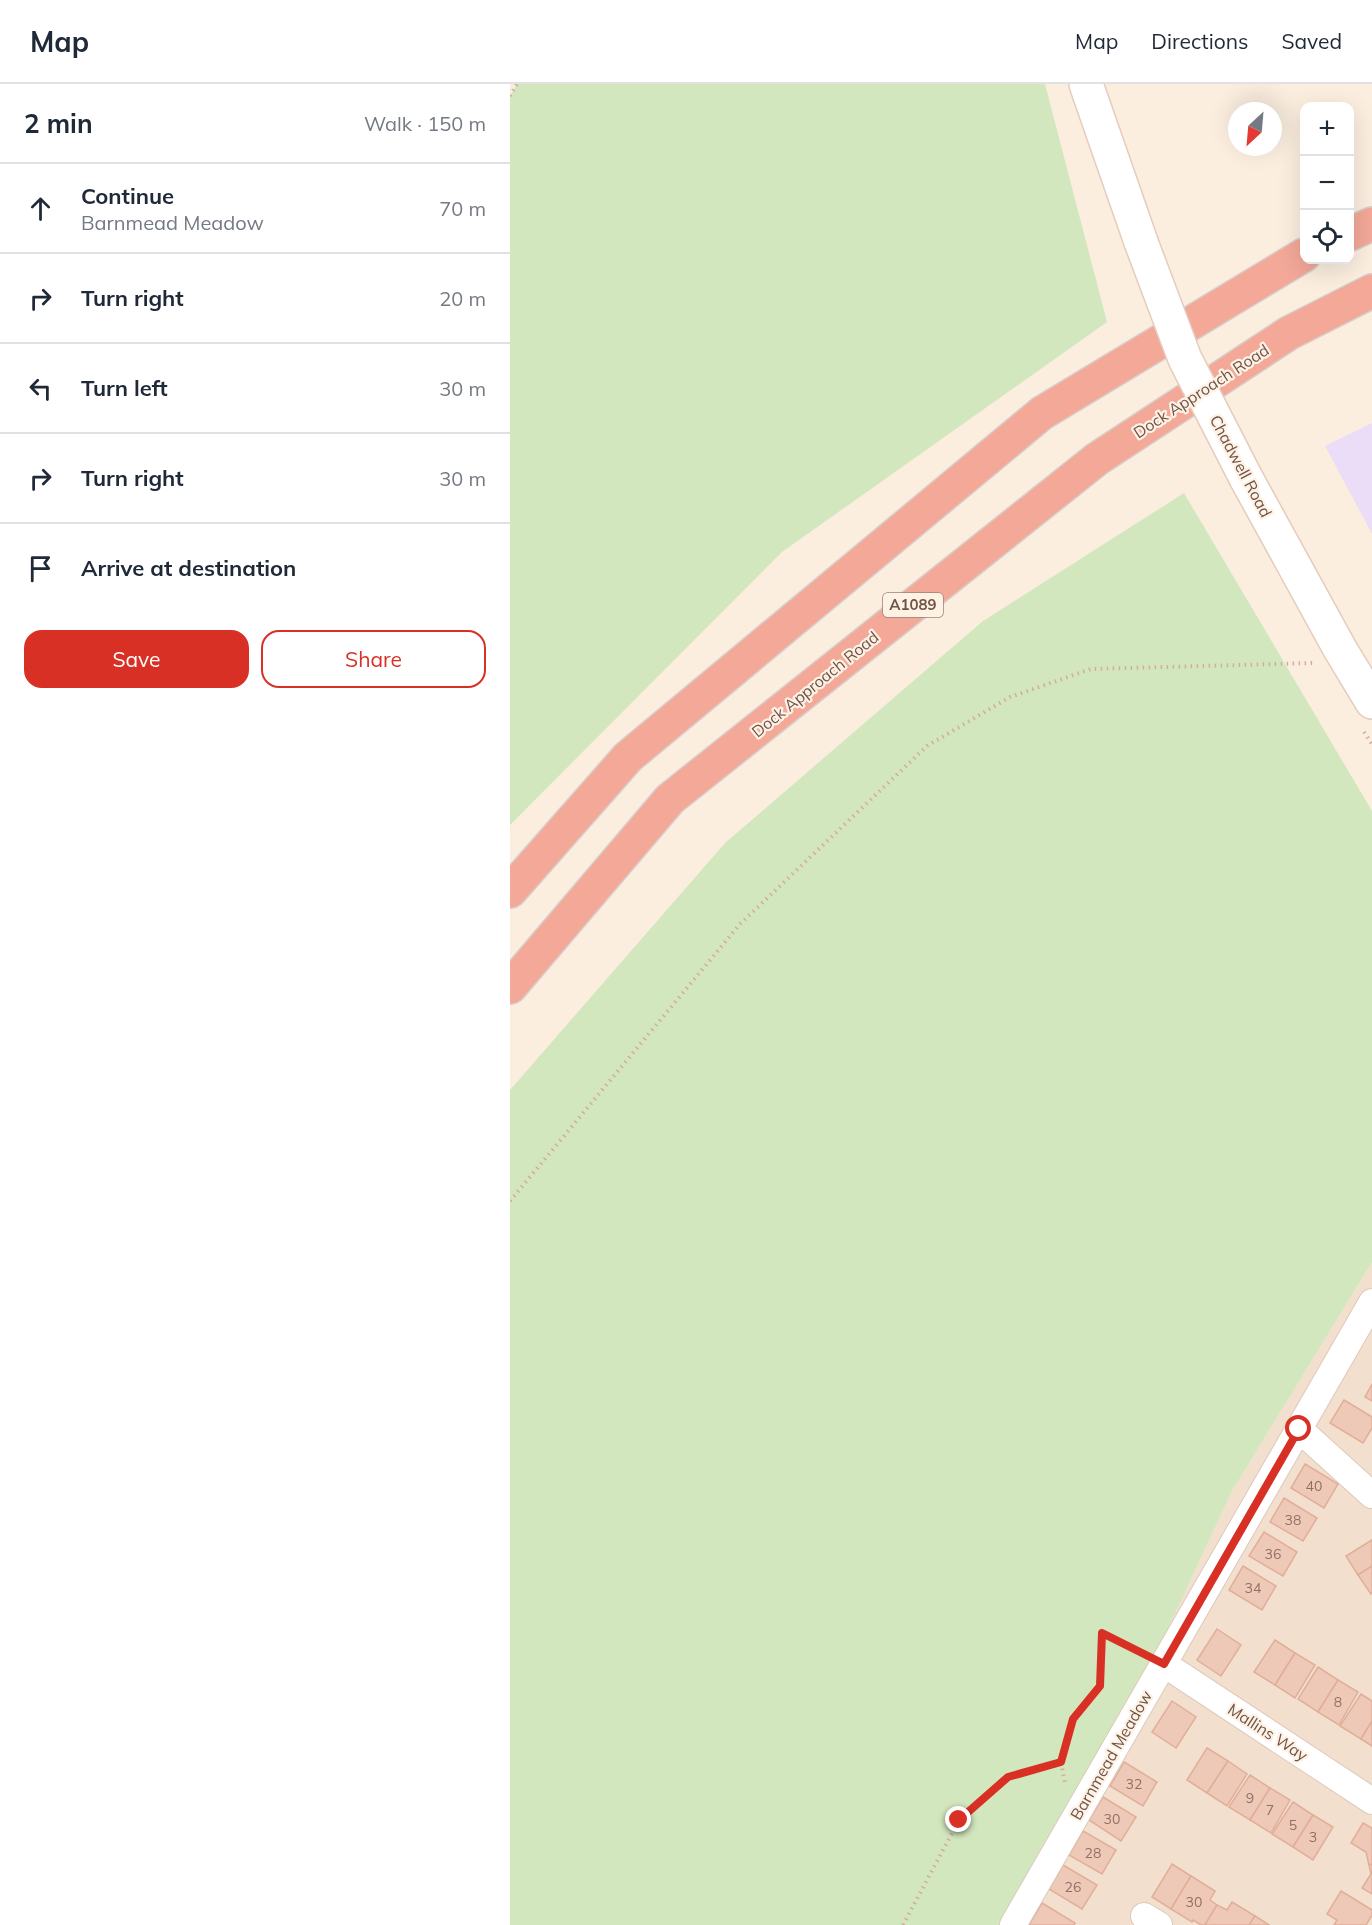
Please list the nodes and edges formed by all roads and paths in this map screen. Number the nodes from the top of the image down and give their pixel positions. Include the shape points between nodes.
1 (517, 84) edge
2 (1086, 84) edge
3 (510, 96) edge
4 (1372, 224) edge
5 (1354, 232) edge
6 (1300, 258) edge
7 (1372, 291) edge
8 (1321, 663) dead end
9 (1372, 702) edge
10 (510, 891) edge
11 (510, 987) edge
12 (510, 1201) edge
13 (1372, 1302) edge
14 (1299, 1429) junction
15 (1372, 1495) edge
16 (1164, 1664) junction
17 (1061, 1762) junction
18 (1372, 1801) edge
19 (1072, 1821) junction
20 (903, 1925) edge
21 (1013, 1925) edge

1 - 3 path
2 - 9 main road, Chadwell Road, bridge via 1185,359 1246,478
4 - 5 highway
6 - 10 highway via 1042,413 628,757
7 - 11 highway, Dock Approach Road / A1089 via 1289,333 1097,459 670,799
8 - 12 path via 1091,669 1010,697 927,746 740,924
13 - 14 street, Barnmead Meadow
14 - 15 street
14 - 16 street, Barnmead Meadow
16 - 17 path via 1102,1633 1100,1686 1073,1719
16 - 18 street, Mallins Way
16 - 19 street, Barnmead Meadow
17 - 19 path
17 - 20 path via 1008,1777 959,1820
19 - 21 street, Barnmead Meadow

